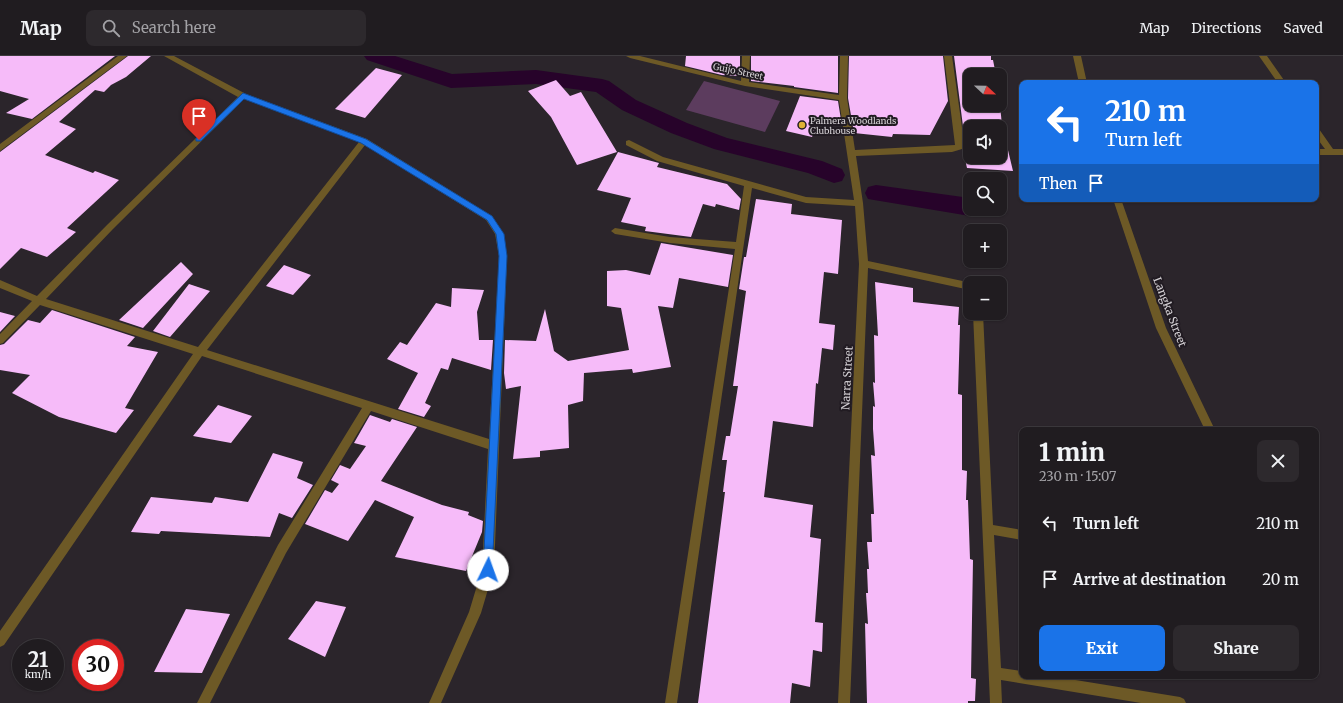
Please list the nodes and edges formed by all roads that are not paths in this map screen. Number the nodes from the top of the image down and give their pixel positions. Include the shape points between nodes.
1 (123, 56) edge
2 (168, 56) edge
3 (630, 56) edge
4 (670, 56) edge
5 (746, 56) edge
6 (844, 56) edge
7 (948, 56) edge
8 (1077, 56) edge
9 (1263, 56) edge
10 (668, 65) junction
11 (1081, 80) edge
12 (1280, 80) edge
13 (745, 84) junction
14 (243, 96) junction
15 (843, 98) junction
16 (1319, 135) edge
17 (364, 141) junction
18 (629, 143) dead end
19 (0, 148) edge
20 (1319, 152) edge
21 (1331, 152) junction
22 (1343, 152) edge
23 (852, 153) junction
24 (749, 183) junction
25 (1118, 202) edge
26 (859, 203) junction
27 (614, 231) dead end
28 (738, 246) junction
29 (864, 264) junction
30 (0, 284) edge
31 (963, 285) edge
32 (38, 300) junction
33 (978, 320) edge
34 (0, 340) edge
35 (200, 351) junction
36 (369, 405) junction
37 (1209, 427) edge
38 (495, 446) junction
39 (988, 529) junction
40 (1019, 534) edge
41 (0, 641) edge
42 (994, 672) junction
43 (1019, 676) edge
44 (1036, 679) edge
45 (203, 703) edge
46 (435, 703) edge
47 (671, 703) edge
48 (844, 703) edge
49 (996, 703) edge
50 (1180, 703) edge

1 - 19 street
2 - 14 street
3 - 10 street, Guijo Street
4 - 10 street
5 - 13 street
6 - 15 street, Narra Street
7 - 23 street via 959,147
8 - 11 street
9 - 12 street
10 - 13 street, Guijo Street
13 - 15 street, Guijo Street
14 - 17 street
14 - 32 street
15 - 23 street, Narra Street
16 - 21 street
17 - 35 street
17 - 38 street via 489,218 500,234 503,256
18 - 24 street via 660,159
20 - 21 street
21 - 22 street
23 - 26 street, Narra Street
24 - 26 street via 806,200
24 - 28 street
25 - 37 street, Langka Street via 1161,328
26 - 29 street, Narra Street
27 - 28 street via 670,240
28 - 47 street
29 - 31 street
29 - 48 street, Narra Street
30 - 32 street
32 - 34 street
32 - 35 street
33 - 39 street
35 - 36 street
35 - 41 street
36 - 38 street
36 - 45 street via 282,549
38 - 46 street via 488,570 475,613
39 - 40 street
39 - 42 street
42 - 43 street
42 - 49 street
44 - 50 street

